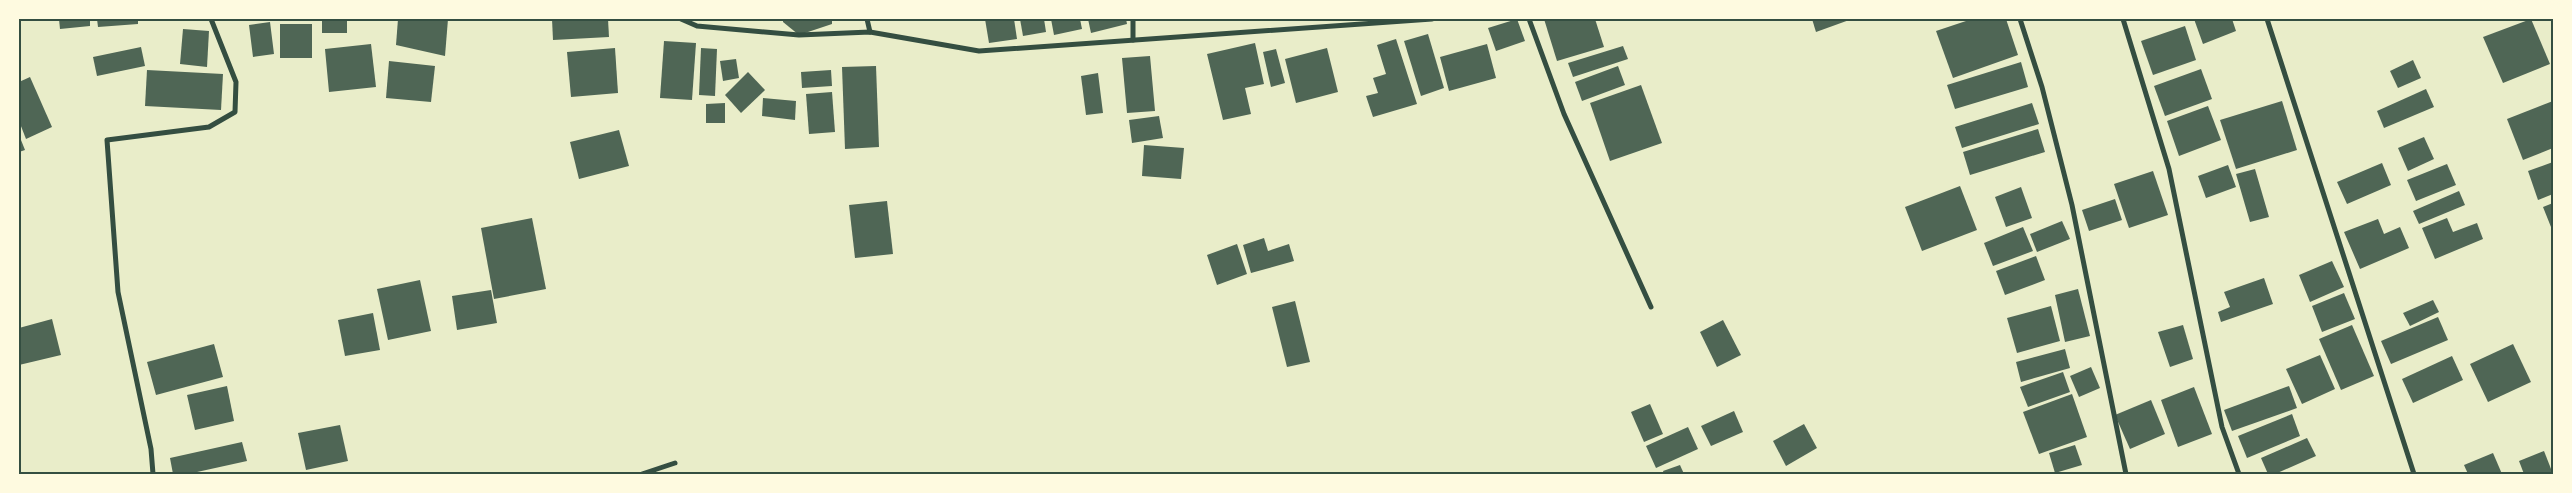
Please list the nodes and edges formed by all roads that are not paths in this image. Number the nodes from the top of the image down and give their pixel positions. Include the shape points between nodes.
1 (211, 19) edge
2 (681, 19) edge
3 (697, 19) edge
4 (867, 19) edge
5 (1133, 19) edge
6 (1432, 19) edge
7 (1529, 19) edge
8 (2020, 19) edge
9 (2123, 19) edge
10 (2267, 19) edge
11 (1422, 20) edge
12 (697, 26) junction
13 (870, 32) junction
14 (1133, 40) junction
15 (1651, 307) dead end
16 (675, 463) dead end
17 (153, 474) edge
18 (642, 474) edge
19 (2126, 474) edge
20 (2239, 474) edge
21 (2414, 474) edge

1 - 17 street via 236,82 235,112 209,126 107,140 118,292 151,449
2 - 12 street
3 - 12 street
4 - 13 street
5 - 14 street
6 - 11 street
7 - 15 street via 1564,114
8 - 19 street via 2042,87 2072,204
9 - 20 street via 2170,169 2222,427
10 - 21 street
11 - 14 street
12 - 13 street via 799,35
13 - 14 street via 979,50
16 - 18 street

